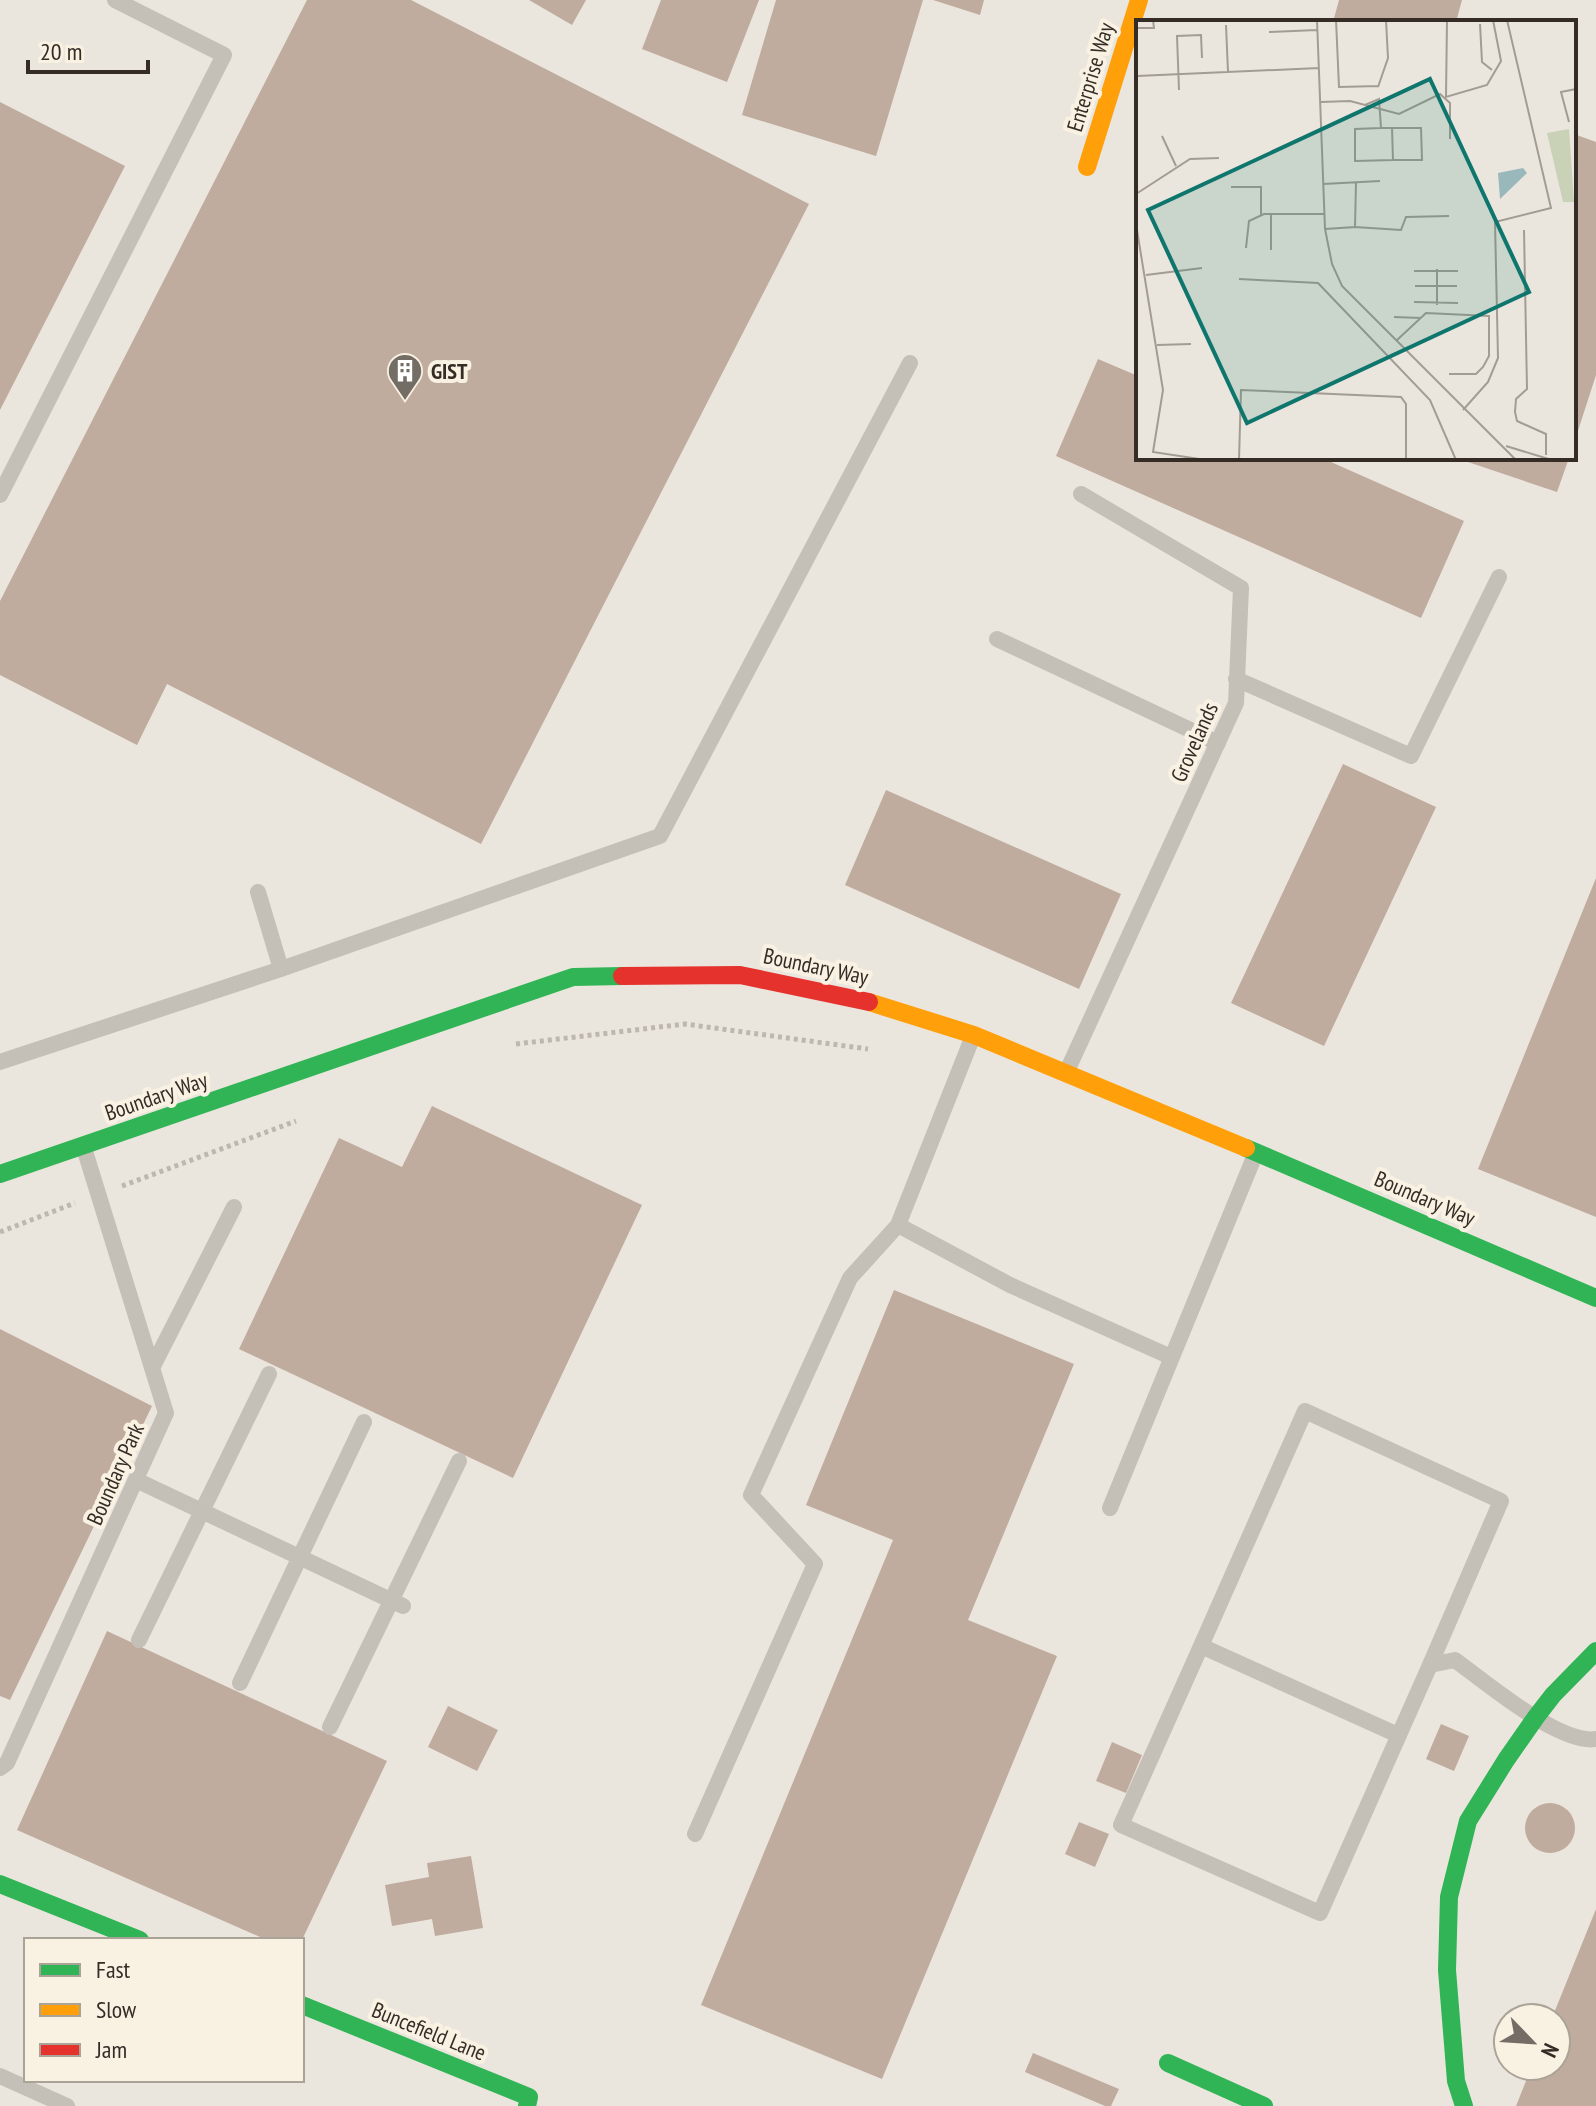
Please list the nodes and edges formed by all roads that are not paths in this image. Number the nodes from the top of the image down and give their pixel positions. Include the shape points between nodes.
1 (115, 0) edge
2 (1139, 0) edge
3 (1087, 167) dead end
4 (910, 363) dead end
5 (1081, 494) dead end
6 (0, 495) edge
7 (1499, 577) dead end
8 (997, 639) dead end
9 (1236, 679) junction
10 (1218, 743) junction
11 (258, 892) dead end
12 (281, 969) junction
13 (974, 1035) junction
14 (0, 1062) edge
15 (1066, 1073) junction
16 (84, 1146) junction
17 (1256, 1153) junction
18 (0, 1174) edge
19 (234, 1207) dead end
20 (898, 1225) junction
21 (1596, 1298) edge
22 (1171, 1357) junction
23 (152, 1368) junction
24 (269, 1374) dead end
25 (364, 1422) dead end
26 (459, 1461) dead end
27 (136, 1480) junction
28 (1110, 1508) dead end
29 (201, 1511) junction
30 (300, 1557) junction
31 (397, 1603) junction
32 (139, 1640) dead end
33 (1201, 1646) junction
34 (1596, 1651) edge
35 (1430, 1665) junction
36 (240, 1683) dead end
37 (1536, 1717) junction
38 (330, 1727) dead end
39 (1398, 1735) junction
40 (1596, 1739) edge
41 (4, 1765) edge
42 (695, 1834) dead end
43 (0, 1884) edge
44 (135, 1938) edge
45 (304, 2006) edge
46 (1168, 2063) dead end
47 (0, 2076) edge
48 (67, 2106) edge
49 (527, 2106) edge
50 (1264, 2106) edge
51 (1464, 2106) edge

1 - 6 lane via 224,55
2 - 3 street, Enterprise Way
4 - 12 lane via 660,836
5 - 9 lane, Grovelands via 1241,588
7 - 9 lane via 1411,756
8 - 10 lane
9 - 10 lane, Grovelands via 1236,703
10 - 15 lane, Grovelands
11 - 12 lane
12 - 14 lane
13 - 15 street, Boundary Way
13 - 16 street, Boundary Way via 856,998 740,975 573,977
13 - 20 lane
15 - 17 street, Boundary Way
16 - 18 street, Boundary Way
16 - 23 lane, Boundary Park
17 - 21 street, Boundary Way
17 - 22 lane
19 - 23 lane
20 - 22 lane via 1010,1285
20 - 42 lane via 850,1278 751,1495 815,1564
22 - 28 lane
23 - 27 lane, Boundary Park via 166,1413
24 - 29 lane
25 - 30 lane
26 - 31 lane
27 - 29 lane
27 - 41 lane, Boundary Park
29 - 30 lane
29 - 32 lane
30 - 31 lane
30 - 36 lane
31 - 38 lane
33 - 35 lane via 1305,1411 1501,1501
33 - 39 lane
33 - 39 lane via 1121,1825 1320,1913
34 - 37 street
35 - 37 lane via 1455,1660
35 - 39 lane
37 - 40 lane via 1586,1741
37 - 51 street via 1468,1821 1449,1897 1447,1970 1456,2081
43 - 44 street
45 - 49 street, Buncefield Lane via 529,2097
46 - 50 street
47 - 48 lane

